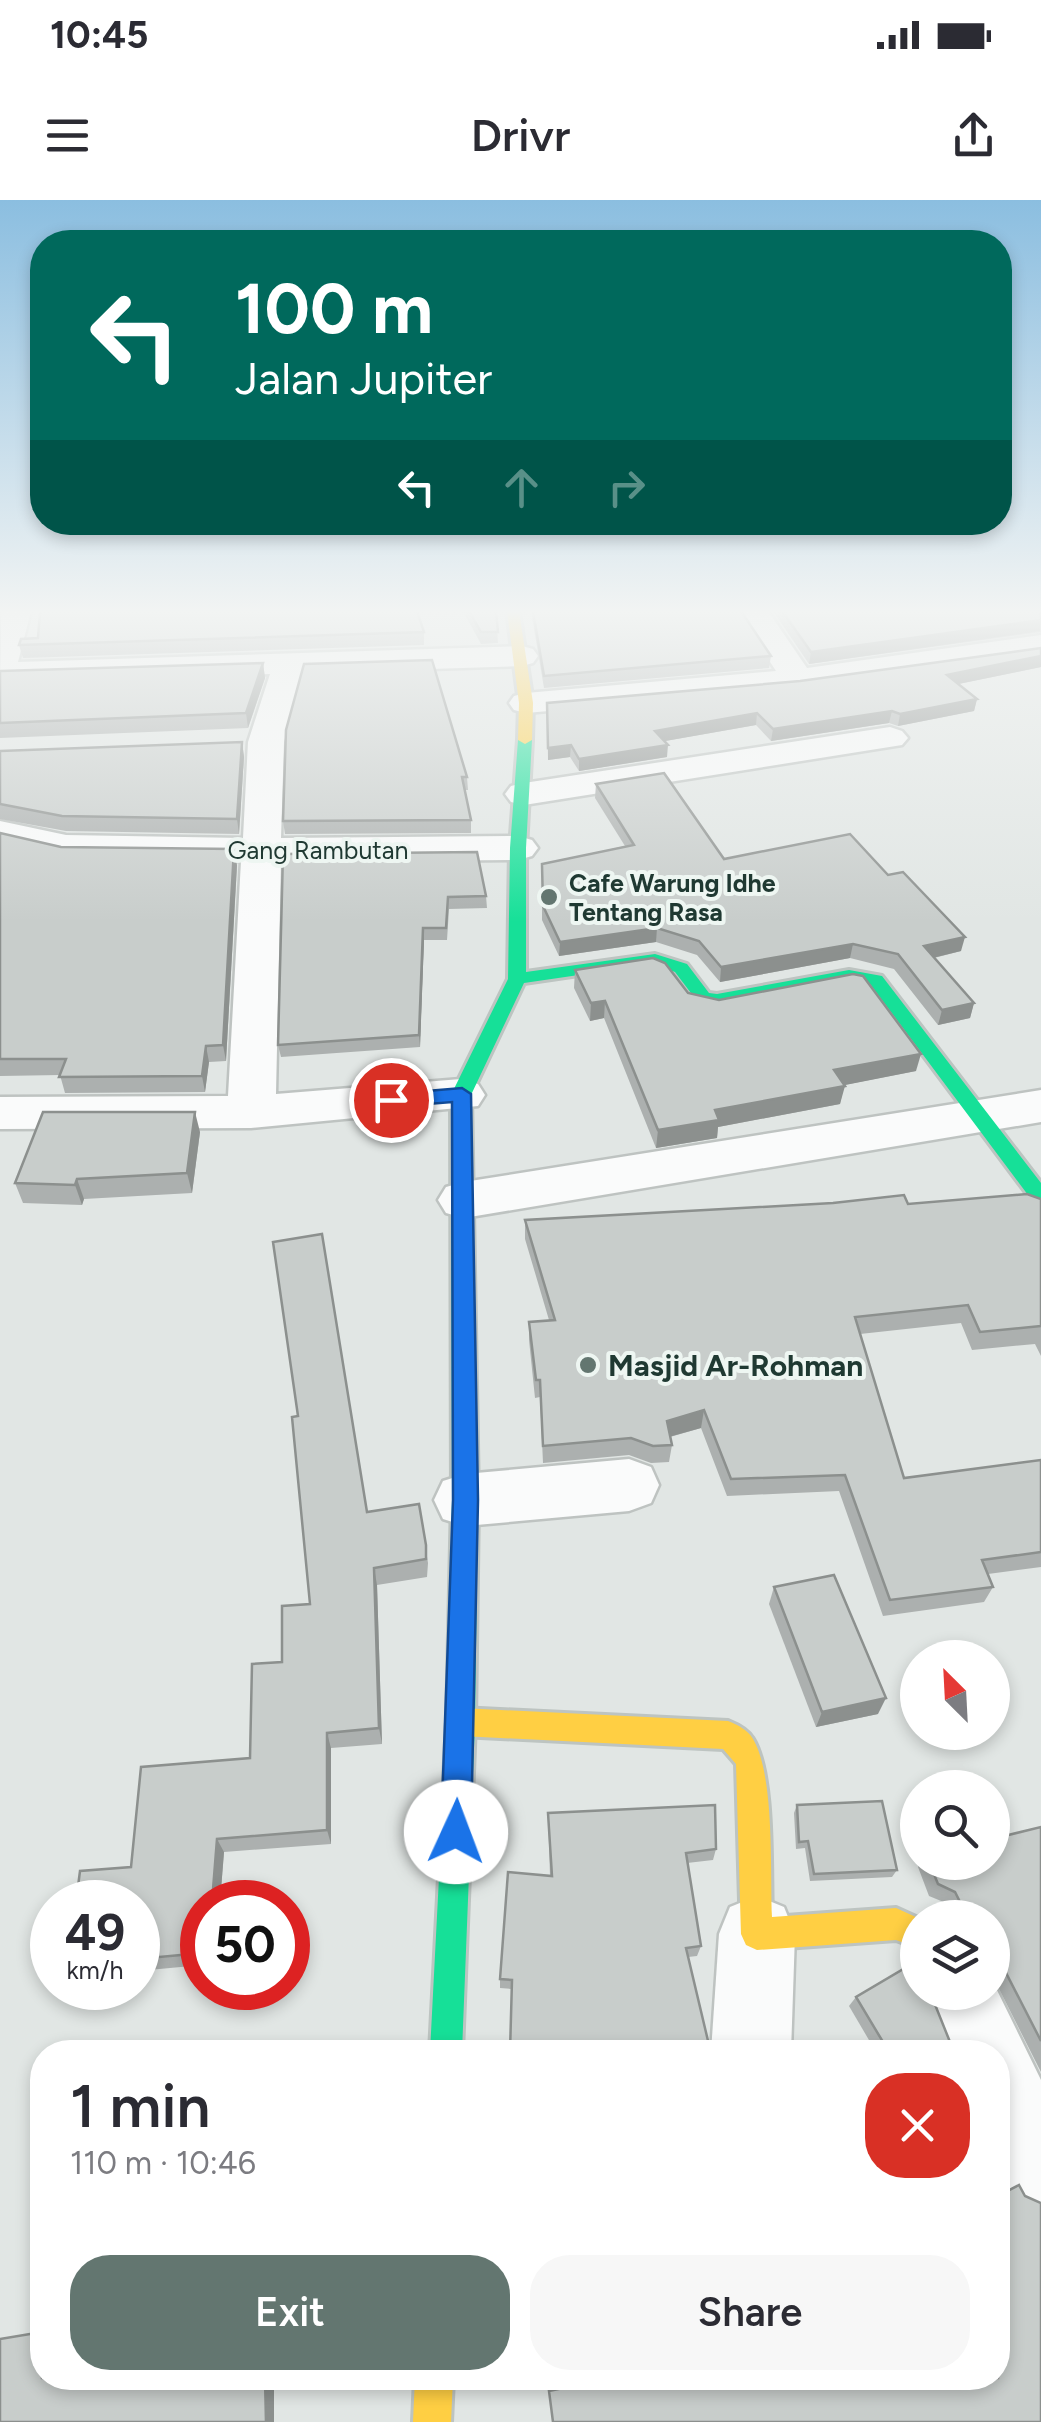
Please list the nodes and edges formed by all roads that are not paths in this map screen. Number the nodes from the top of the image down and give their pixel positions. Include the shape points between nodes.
1 (263, 715) edge
2 (526, 715) edge
3 (890, 738) dead end
4 (524, 794) junction
5 (0, 833) edge
6 (518, 848) junction
7 (262, 850) junction
8 (518, 979) junction
9 (462, 1094) junction
10 (1041, 1106) edge
11 (250, 1112) junction
12 (0, 1113) edge
13 (979, 1119) junction
14 (1041, 1198) edge
15 (464, 1200) junction
16 (629, 1486) dead end
17 (465, 1500) junction
18 (461, 1722) junction
19 (900, 1926) edge
20 (757, 1934) junction
21 (965, 2010) edge
22 (447, 2040) edge
23 (752, 2040) edge
24 (979, 2040) edge
25 (1010, 2105) edge
26 (1041, 2170) edge
27 (433, 2390) edge
28 (432, 2422) edge

1 - 7 street via 248,743
2 - 4 main road
3 - 4 street
4 - 6 main road
5 - 7 street, Gang Rambutan via 66,847
6 - 7 street, Gang Rambutan
6 - 8 main road
7 - 11 street
8 - 9 main road
8 - 13 main road via 655,959 681,968 699,994 717,1000 862,975 876,980
9 - 11 street
9 - 15 main road
10 - 13 street
11 - 12 street
13 - 14 main road
13 - 15 street
15 - 17 main road
16 - 17 street
17 - 18 main road
18 - 20 main road via 733,1736 750,1764
18 - 22 main road
19 - 20 main road
20 - 23 street
21 - 24 street
25 - 26 street
27 - 28 main road

